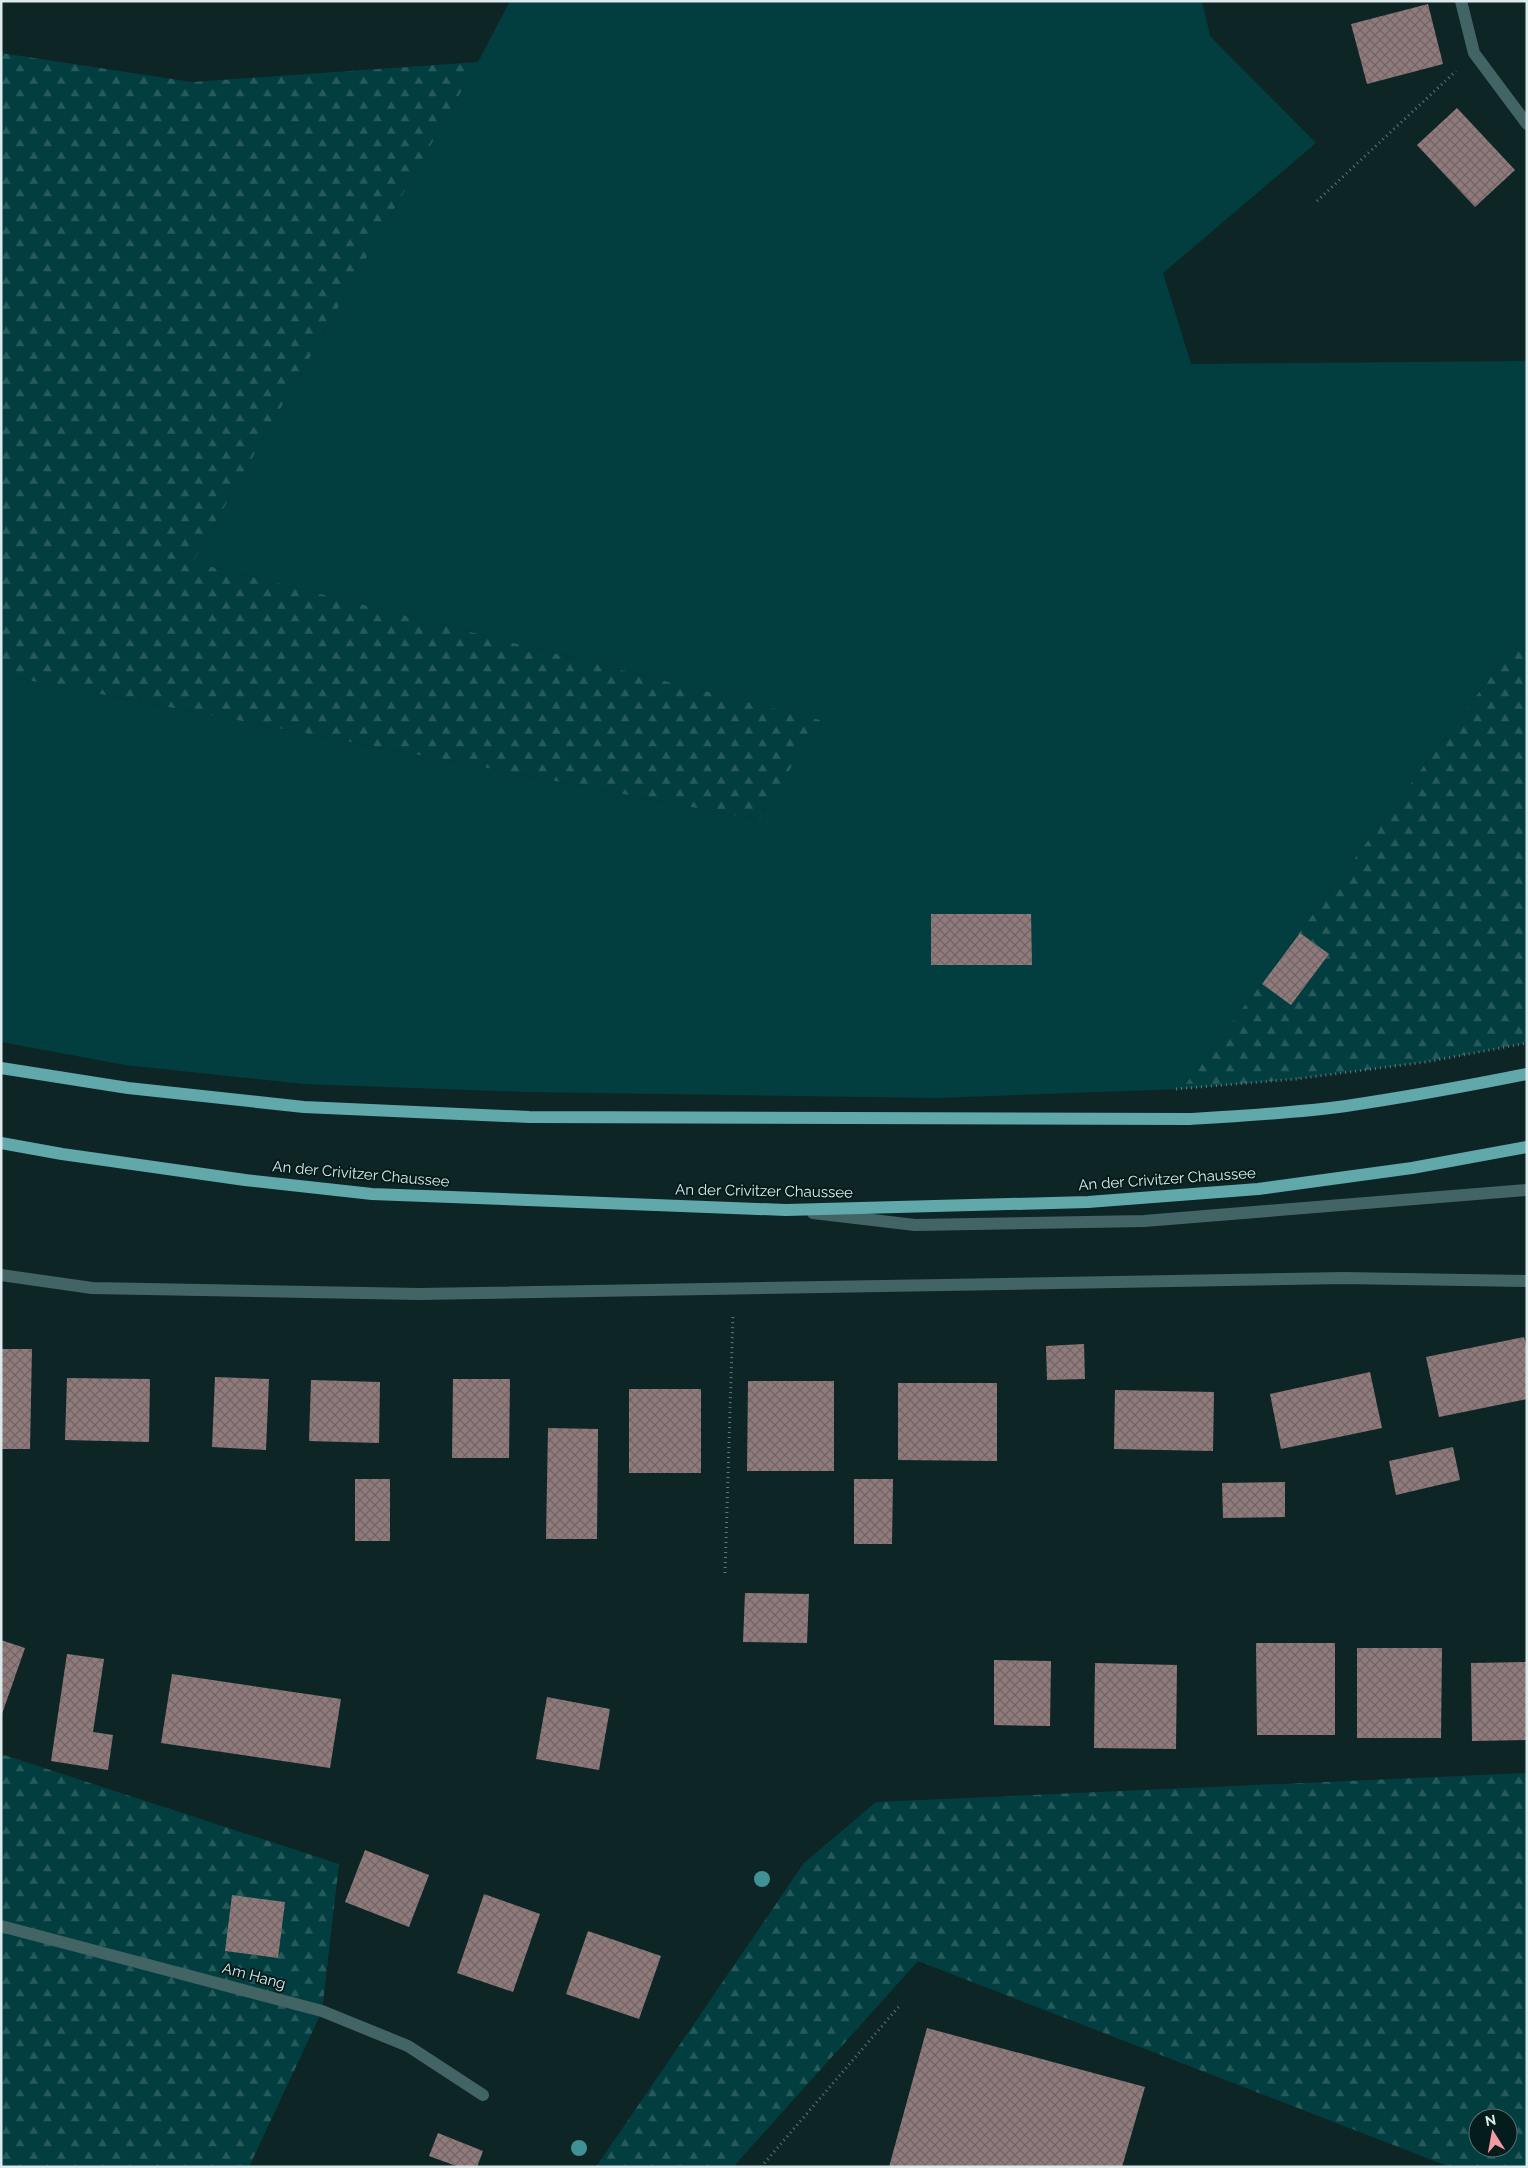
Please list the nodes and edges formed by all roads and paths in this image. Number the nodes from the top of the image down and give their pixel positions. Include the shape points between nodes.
1 (1461, 1) edge
2 (1474, 53) junction
3 (1527, 124) edge
4 (1318, 201) dead end
5 (1527, 1043) edge
6 (1, 1068) edge
7 (1527, 1074) edge
8 (1172, 1090) dead end
9 (1, 1143) edge
10 (1527, 1147) edge
11 (1527, 1190) edge
12 (786, 1210) junction
13 (1, 1276) edge
14 (1527, 1281) edge
15 (734, 1288) junction
16 (725, 1573) dead end
17 (1, 1926) edge
18 (901, 2004) dead end
19 (483, 2095) dead end
20 (761, 2167) edge

1 - 2 street
2 - 3 street
2 - 4 path
5 - 8 path via 1426,1062 1296,1079
6 - 7 main road via 128,1088 304,1107 529,1117 1190,1119 1345,1106
9 - 12 main road, An der Crivitzer Chaussee via 188,1172 372,1194
10 - 12 main road, An der Crivitzer Chaussee via 1412,1168 1258,1189 1088,1202
11 - 12 street via 1144,1221 1036,1225 915,1225
13 - 15 street via 92,1288 419,1294
14 - 15 street via 1343,1278
15 - 16 path
17 - 19 street, Am Hang via 322,2011 408,2046
18 - 20 path

